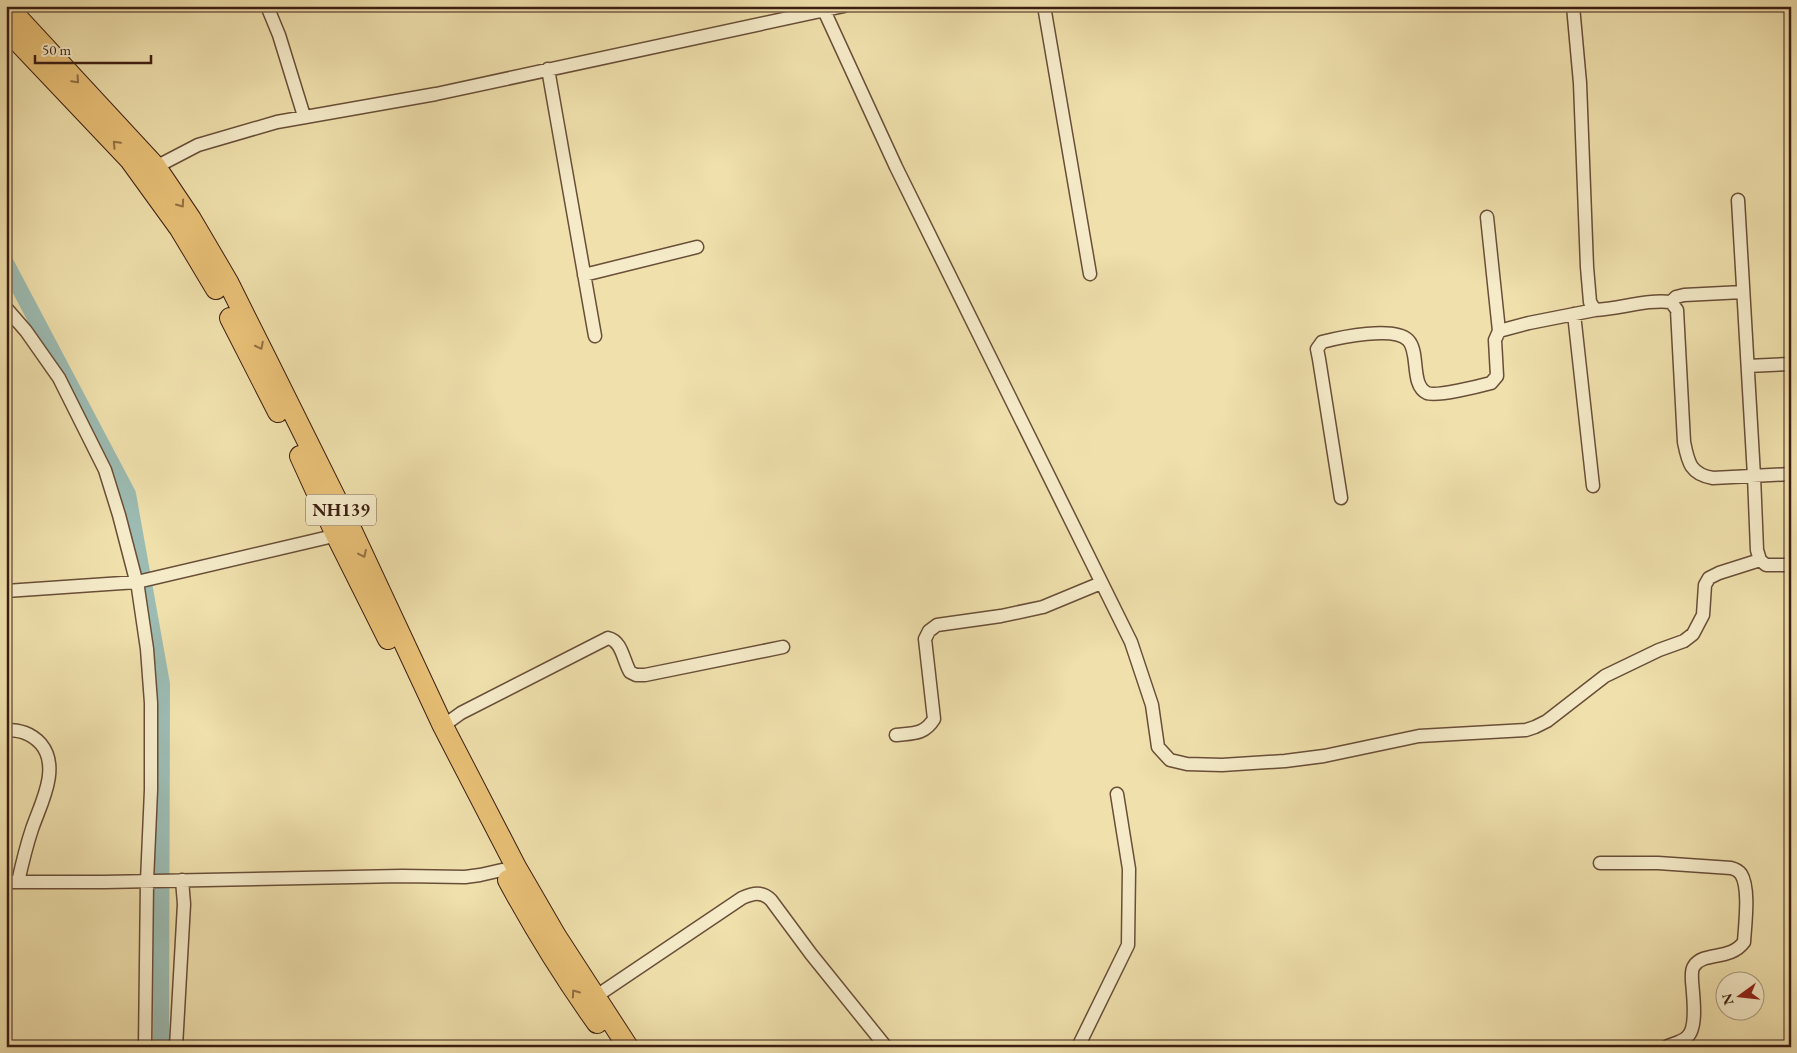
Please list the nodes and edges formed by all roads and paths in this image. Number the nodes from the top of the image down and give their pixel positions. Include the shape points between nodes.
1 (7, 6) edge
2 (267, 6) edge
3 (844, 6) edge
4 (1044, 6) edge
5 (1573, 6) edge
6 (823, 9) edge
7 (6, 29) edge
8 (548, 69) junction
9 (304, 116) junction
10 (148, 171) junction
11 (1738, 200) dead end
12 (1487, 217) dead end
13 (697, 247) dead end
14 (1090, 274) dead end
15 (584, 275) junction
16 (1743, 292) junction
17 (1671, 302) junction
18 (6, 308) edge
19 (1595, 310) junction
20 (1574, 314) junction
21 (1499, 331) junction
22 (595, 336) dead end
23 (1791, 364) edge
24 (1748, 366) junction
25 (1791, 474) edge
26 (1754, 476) junction
27 (1593, 486) dead end
28 (1341, 498) dead end
29 (344, 533) junction
30 (1760, 560) junction
31 (1791, 565) edge
32 (137, 582) junction
33 (1102, 582) junction
34 (6, 591) edge
35 (783, 647) dead end
36 (443, 726) junction
37 (6, 730) edge
38 (896, 735) dead end
39 (1117, 794) dead end
40 (1600, 863) dead end
41 (502, 870) junction
42 (182, 880) junction
43 (148, 881) junction
44 (12, 882) edge
45 (595, 997) junction
46 (145, 1047) edge
47 (176, 1047) edge
48 (614, 1047) edge
49 (628, 1047) edge
50 (886, 1047) edge
51 (1078, 1047) edge
52 (1666, 1047) edge

1 -> 10 highway, NH139
2 - 9 street
3 - 6 street
4 - 14 street
5 - 19 street via 1580,83 1586,267 1590,302
6 - 8 street
6 - 33 street via 896,168
10 -> 7 highway, NH139 via 130,160
8 - 9 street via 436,94
8 - 15 street
9 - 10 street via 198,145
10 - 29 highway, NH139 via 191,219 228,282
11 - 16 street
12 - 21 street
13 - 15 street
15 - 22 street
16 - 17 street via 1684,295
16 - 24 street
17 - 19 street
17 - 26 street via 1679,319 1682,421 1688,459 1702,476
18 - 32 street via 26,330 59,378 105,470
19 - 20 street
20 - 21 street
20 - 27 street
21 - 28 street via 1495,340 1497,376 1491,383 1438,394 1422,390 1414,352 1409,341 1398,334 1385,332 1322,342 1318,354
23 - 24 street
24 - 26 street
25 - 26 street
26 - 30 street
29 - 32 street
29 -> 36 highway, NH139
29 - 41 highway, NH139 via 429,728
30 - 31 street via 1766,565
30 - 33 street via 1709,578 1705,585 1703,615 1693,634 1684,641 1605,676 1535,728 1419,736 1324,756 1222,765 1170,760 1158,748 1152,705 1140,668
32 - 34 street
32 - 43 street via 151,703
33 - 38 street via 1043,607 937,624 925,640 934,719 921,732
35 - 36 street via 636,675 630,672 618,644 608,638 461,713
36 - 45 highway, NH139 via 531,894
37 - 44 street via 28,733 37,739 48,757 50,769 42,802
39 - 51 street via 1129,869 1128,945
40 - 52 street via 1731,868 1740,872 1743,879 1744,942 1740,948 1700,960 1694,966 1691,971 1693,1030 1687,1038
41 - 42 street via 465,876
48 -> 41 highway, NH139 via 573,990
42 - 43 street
42 - 47 street via 184,904
43 - 44 street
43 - 46 street
45 - 49 highway, NH139
45 - 50 street via 742,898 758,892 771,900

